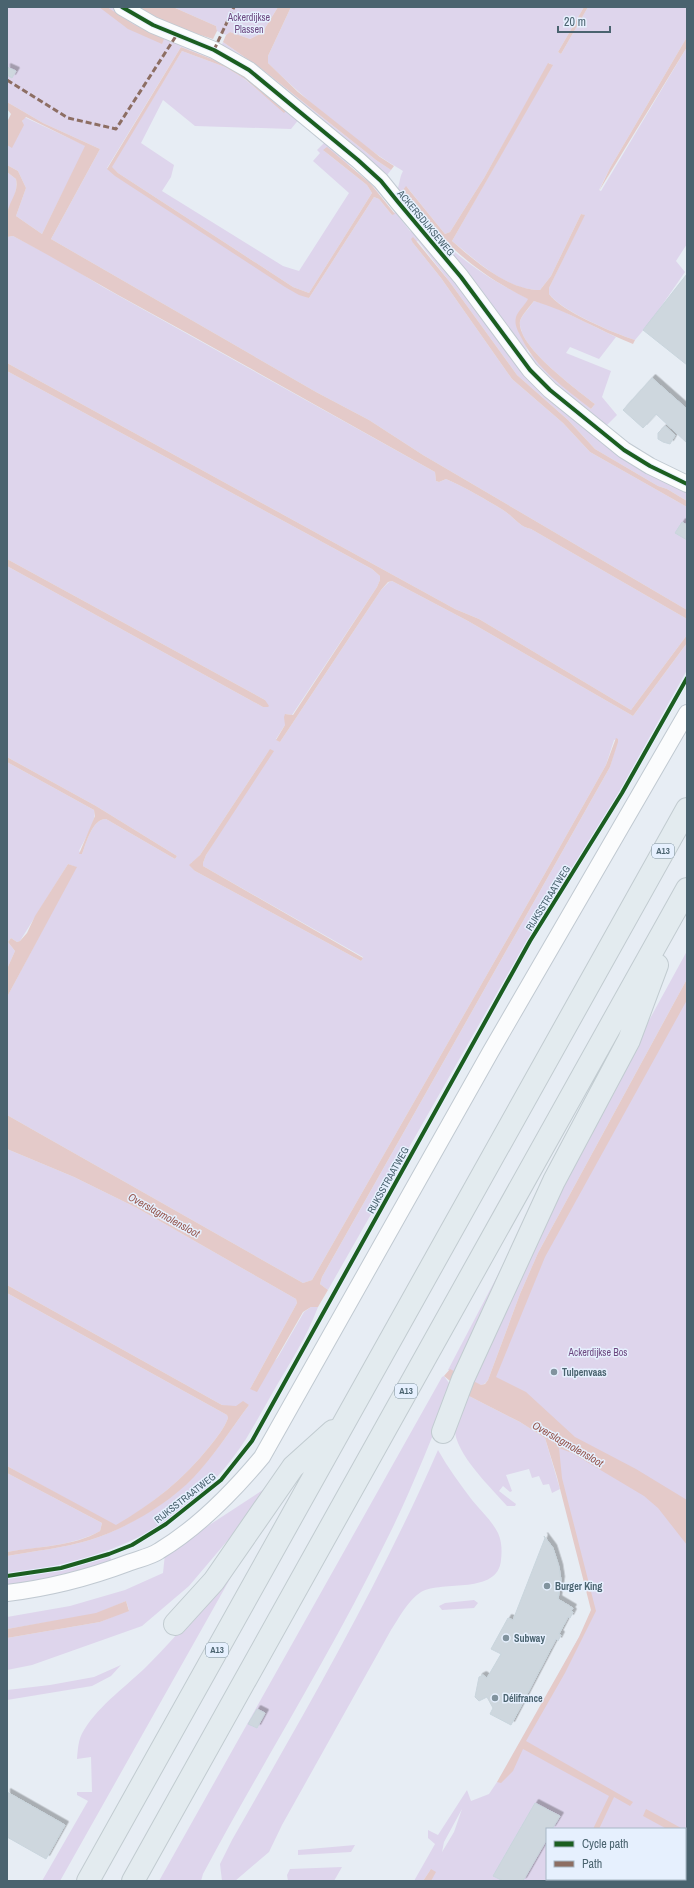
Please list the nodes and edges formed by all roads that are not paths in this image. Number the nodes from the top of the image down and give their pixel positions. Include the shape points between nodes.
1 (122, 7) edge
2 (687, 484) edge
3 (687, 713) edge
4 (687, 809) edge
5 (684, 896) edge
6 (346, 1420) junction
7 (443, 1432) dead end
8 (7, 1593) edge
9 (175, 1624) dead end
10 (88, 1881) edge
11 (133, 1881) edge

1 - 2 street, ACKERSDIJKSEWEG via 153,25 214,50 249,70 358,160 381,181 461,277 513,348 550,390 624,450
3 - 8 street via 491,1051 262,1457 215,1508 190,1530 158,1552 64,1583
4 - 6 highway, A13
5 - 7 highway, A13 via 629,1040 554,1181 468,1368
5 - 11 highway, A13
6 - 9 highway, A13 via 293,1467 214,1581
6 - 10 highway, A13

